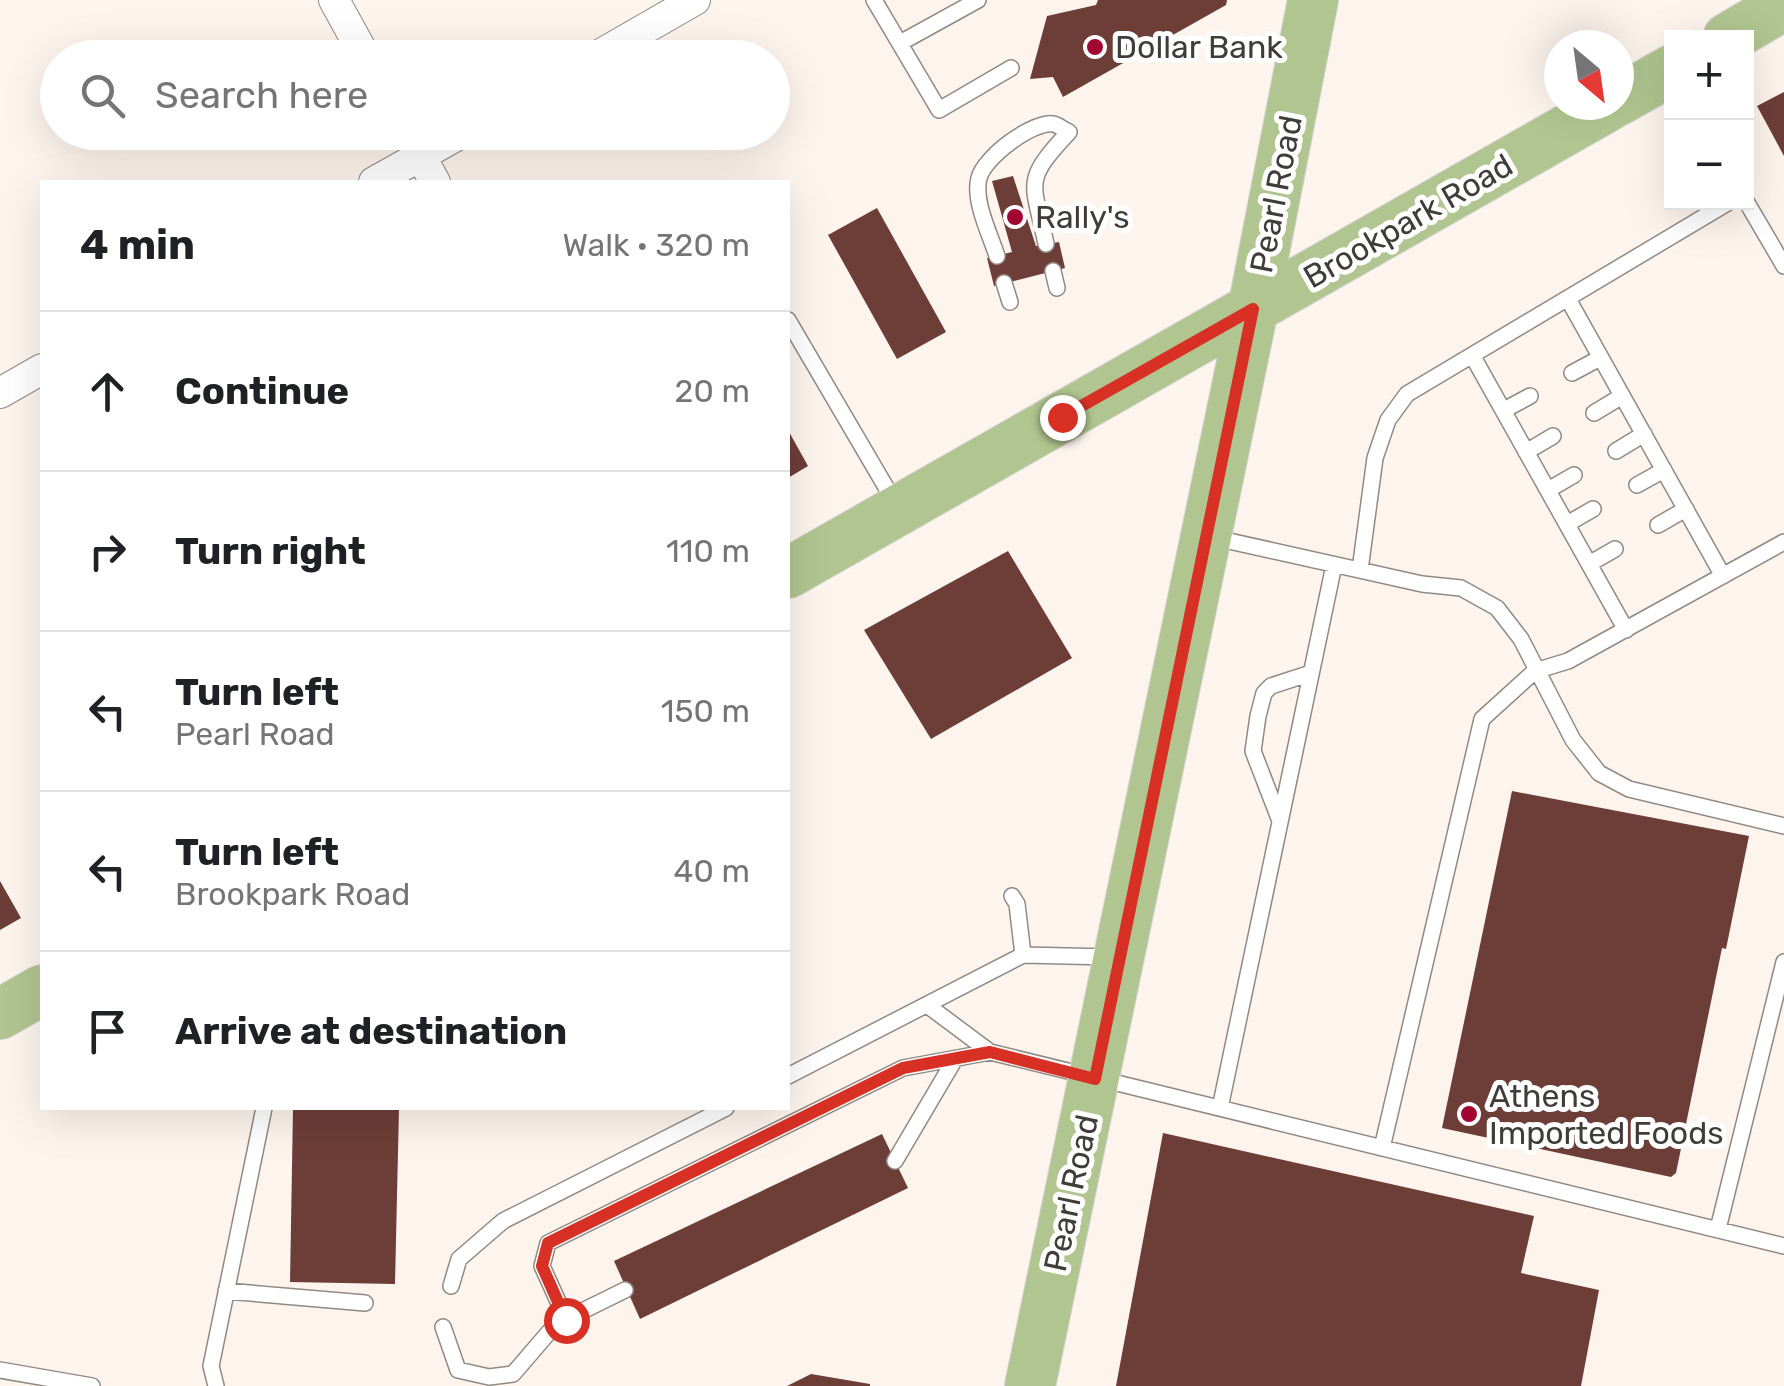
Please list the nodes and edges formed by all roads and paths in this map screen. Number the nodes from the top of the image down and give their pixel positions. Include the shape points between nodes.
1 (334, 0) edge
2 (696, 0) edge
3 (874, 0) edge
4 (978, 0) edge
5 (1313, 0) edge
6 (1784, 5) edge
7 (1742, 30) edge
8 (356, 40) edge
9 (626, 40) edge
10 (900, 43) junction
11 (1011, 68) dead end
12 (1664, 75) edge
13 (1634, 92) edge
14 (1584, 120) edge
15 (420, 157) edge
16 (378, 180) edge
17 (1716, 210) edge
18 (1751, 210) edge
19 (1046, 244) dead end
20 (997, 256) dead end
21 (1784, 266) edge
22 (1004, 284) dead end
23 (1568, 298) junction
24 (1010, 302) dead end
25 (1253, 309) junction
26 (790, 323) edge
27 (1472, 355) junction
28 (1600, 358) junction
29 (40, 370) edge
30 (1572, 373) dead end
31 (0, 393) edge
32 (1530, 396) dead end
33 (1622, 396) junction
34 (1504, 410) junction
35 (1594, 413) dead end
36 (1644, 434) junction
37 (1553, 436) dead end
38 (1616, 451) dead end
39 (1526, 452) junction
40 (1664, 470) junction
41 (1574, 475) dead end
42 (1638, 485) dead end
43 (1548, 490) junction
44 (1594, 509) dead end
45 (1686, 509) junction
46 (898, 510) junction
47 (1567, 524) junction
48 (1658, 525) dead end
49 (1206, 536) junction
50 (1784, 542) edge
51 (1616, 549) dead end
52 (1589, 564) junction
53 (1334, 565) junction
54 (1360, 570) junction
55 (790, 572) edge
56 (1723, 576) junction
57 (1626, 630) junction
58 (1535, 670) junction
59 (1312, 673) junction
60 (1280, 821) junction
61 (1784, 826) edge
62 (1012, 896) dead end
63 (1022, 955) junction
64 (1120, 958) junction
65 (1784, 962) edge
66 (40, 991) edge
67 (928, 1005) junction
68 (0, 1014) edge
69 (990, 1052) junction
70 (955, 1059) junction
71 (790, 1075) edge
72 (1095, 1079) junction
73 (1220, 1108) junction
74 (264, 1110) edge
75 (722, 1110) edge
76 (1382, 1148) junction
77 (894, 1161) dead end
78 (1718, 1229) junction
79 (1784, 1246) edge
80 (451, 1286) dead end
81 (625, 1290) dead end
82 (226, 1291) junction
83 (365, 1303) dead end
84 (566, 1320) junction
85 (443, 1327) dead end
86 (0, 1370) edge
87 (92, 1386) edge
88 (216, 1386) edge
89 (1030, 1386) edge

1 - 8 street
2 - 9 street
3 - 10 lane
4 - 10 lane
5 - 25 main road, Pearl Road
6 - 7 main road
10 - 11 lane via 939,110
12 - 13 main road
14 - 25 main road, Brookpark Road
15 - 16 street
17 - 23 lane
18 - 21 lane
19 - 20 lane via 1032,181 1069,132 1053,124 1000,149 979,176
22 - 24 lane
23 - 27 lane
23 - 28 lane
25 - 46 main road, Brookpark Road
25 - 49 main road, Pearl Road
26 - 46 lane
27 - 34 lane
27 - 54 lane via 1407,394 1388,420 1375,458
28 - 30 lane
28 - 33 lane
29 - 31 street
32 - 34 lane
33 - 35 lane
33 - 36 lane
34 - 39 lane
36 - 38 lane
36 - 40 lane
37 - 39 lane
39 - 43 lane
40 - 42 lane
40 - 45 lane
41 - 43 lane
43 - 47 lane
44 - 47 lane
45 - 48 lane
45 - 56 lane
46 - 55 main road, Brookpark Road
47 - 52 lane
49 - 53 lane
49 - 64 main road, Pearl Road
50 - 56 lane
51 - 52 lane
52 - 57 lane
53 - 54 lane
53 - 59 lane
54 - 58 lane via 1460,588 1497,608
56 - 57 lane
57 - 58 lane via 1568,661
58 - 61 lane via 1599,773 1630,789
58 - 76 lane via 1482,718
59 - 60 lane
59 - 60 lane via 1272,686 1258,716 1253,751
60 - 73 lane
62 - 63 lane
63 - 64 lane
63 - 67 lane
64 - 72 main road, Pearl Road
65 - 78 lane
66 - 68 main road
67 - 69 lane
67 - 71 lane
69 - 70 lane
69 - 72 lane
70 - 77 lane
70 - 84 lane via 903,1068 548,1243 542,1266
72 - 73 lane
72 - 89 main road, Pearl Road
73 - 76 lane
74 - 82 lane
75 - 80 lane via 503,1222 459,1259
76 - 78 lane
78 - 79 lane
81 - 84 lane
82 - 83 lane
82 - 88 lane via 211,1366
84 - 85 lane via 513,1374 489,1378 458,1370
86 - 87 lane

